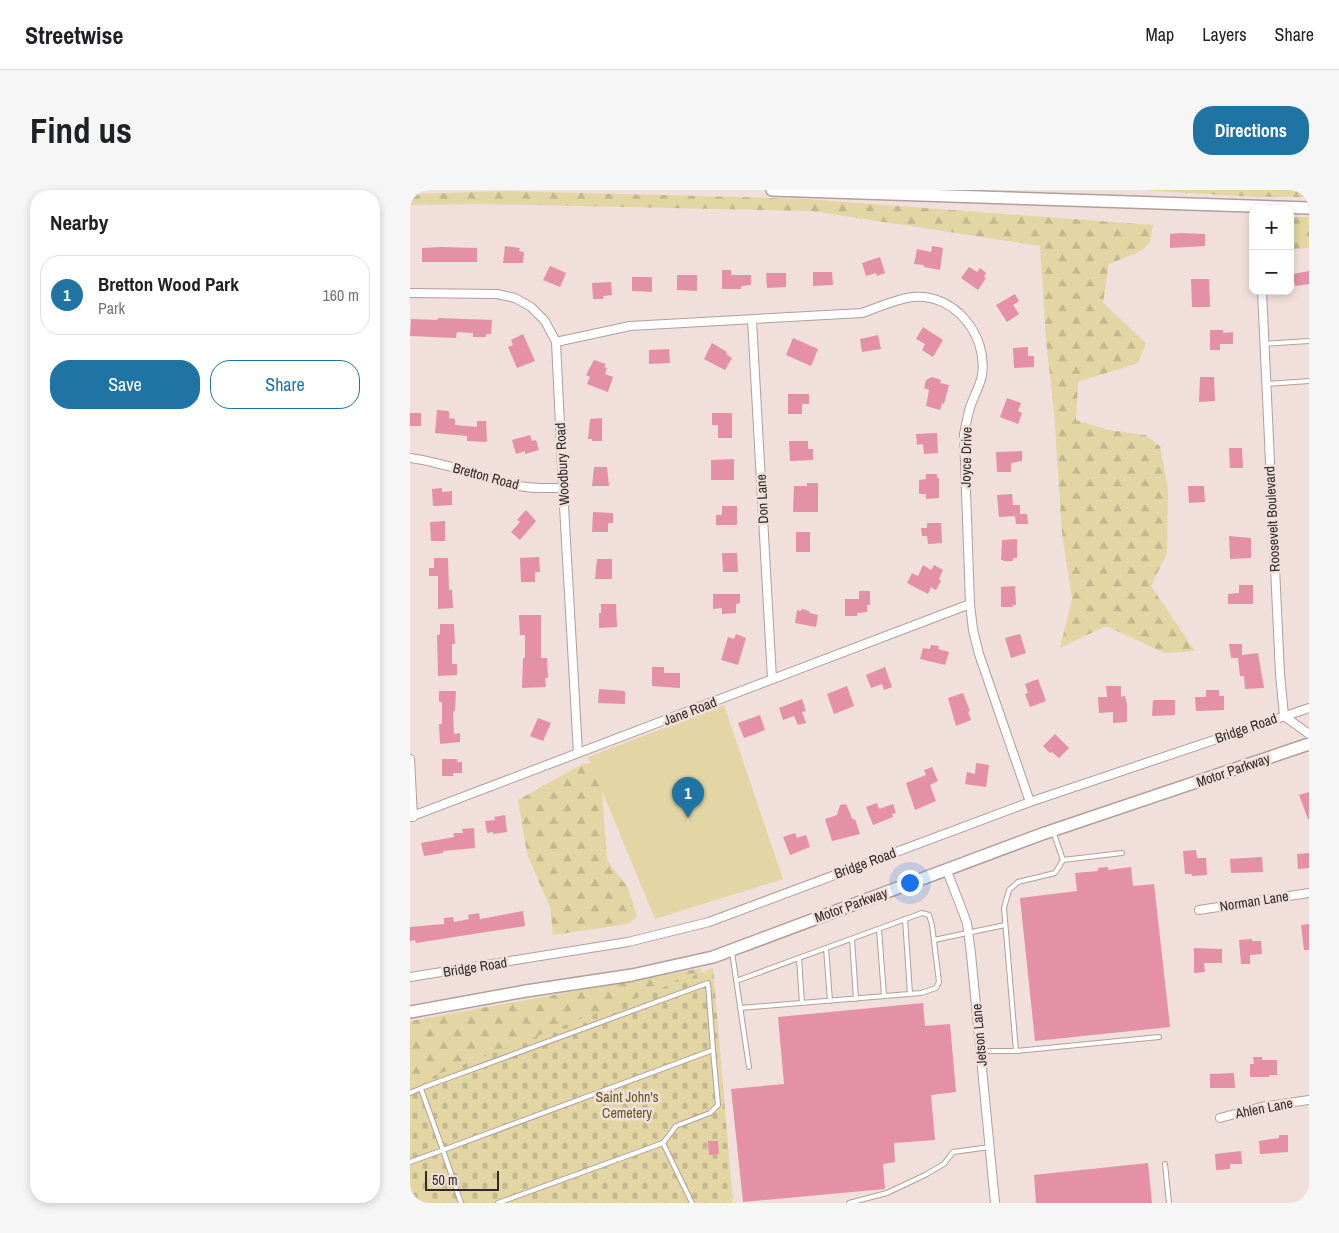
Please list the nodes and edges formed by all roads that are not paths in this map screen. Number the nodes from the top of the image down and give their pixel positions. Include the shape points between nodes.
1 (772, 190) edge
2 (1249, 208) edge
3 (1294, 208) edge
4 (1309, 208) edge
5 (410, 293) edge
6 (1262, 295) edge
7 (752, 320) junction
8 (1309, 341) edge
9 (556, 342) junction
10 (1264, 344) junction
11 (1309, 381) edge
12 (1266, 384) junction
13 (410, 458) edge
14 (562, 488) junction
15 (970, 604) junction
16 (772, 679) junction
17 (1309, 708) edge
18 (1284, 716) junction
19 (1309, 734) edge
20 (1309, 744) edge
21 (578, 753) junction
22 (410, 758) edge
23 (1030, 802) junction
24 (412, 817) edge
25 (1053, 831) junction
26 (1122, 853) dead end
27 (1063, 860) junction
28 (947, 871) junction
29 (1309, 893) edge
30 (1199, 910) dead end
31 (905, 919) junction
32 (1006, 925) junction
33 (879, 929) junction
34 (968, 933) junction
35 (852, 939) junction
36 (934, 940) junction
37 (826, 948) junction
38 (732, 950) junction
39 (799, 958) junction
40 (410, 977) edge
41 (736, 981) junction
42 (910, 994) junction
43 (884, 996) junction
44 (856, 999) junction
45 (830, 1001) junction
46 (802, 1003) junction
47 (740, 1008) junction
48 (410, 1012) edge
49 (1159, 1037) dead end
50 (713, 1050) junction
51 (981, 1051) junction
52 (1016, 1051) junction
53 (749, 1068) dead end
54 (421, 1088) junction
55 (410, 1092) edge
56 (1309, 1100) edge
57 (1220, 1118) dead end
58 (663, 1143) junction
59 (990, 1147) junction
60 (443, 1150) junction
61 (410, 1162) edge
62 (1165, 1164) dead end
63 (461, 1203) edge
64 (498, 1203) edge
65 (692, 1203) edge
66 (848, 1203) edge
67 (996, 1203) edge
68 (1169, 1203) edge

1 - 2 main road
3 - 4 main road
5 - 9 street, Woodbury Road via 497,294 515,298 545,321
6 - 10 street, Roosevelt Boulevard
7 - 9 street, Joyce Drive via 630,326
7 - 15 street, Joyce Drive via 862,312 915,297 934,299 952,307 968,321 978,338 982,357 982,376 964,434
7 - 16 street, Don Lane
8 - 10 lane
9 - 14 street, Woodbury Road
10 - 12 street, Roosevelt Boulevard
11 - 12 lane
12 - 18 street, Roosevelt Boulevard
13 - 14 street, Bretton Road via 521,486
14 - 21 street, Woodbury Road
15 - 16 street, Jane Road
15 - 23 street, Joyce Drive via 979,654
16 - 21 street, Jane Road
17 - 18 street, Bridge Road
18 - 19 street
18 - 23 street, Bridge Road
20 - 25 main road, Motor Parkway
21 - 24 street, Jane Road
22 - 24 street
23 - 40 street, Bridge Road via 708,922 628,942
25 - 27 lane
25 - 28 main road, Motor Parkway
26 - 27 lane
27 - 32 lane via 1055,873 1018,882 1009,890 1004,908
28 - 34 street, Jetson Lane
28 - 38 main road, Motor Parkway
29 - 30 street, Norman Lane
31 - 33 lane
31 - 36 lane via 922,913 929,915
31 - 42 lane
32 - 34 lane
32 - 52 lane
33 - 35 lane
33 - 43 lane
34 - 36 lane
34 - 51 street, Jetson Lane
35 - 37 lane
35 - 44 lane
36 - 42 lane via 939,982 936,988
37 - 39 lane
37 - 45 lane
38 - 41 lane
38 - 48 main road, Motor Parkway via 632,975
39 - 41 lane
39 - 46 lane
41 - 47 lane
42 - 43 lane
43 - 44 lane
44 - 45 lane
45 - 46 lane
46 - 47 lane
47 - 53 lane
49 - 52 lane
50 - 54 lane via 708,983
50 - 58 lane via 718,1105 710,1113 676,1126
50 - 60 lane
51 - 52 lane
51 - 59 street, Jetson Lane
54 - 55 lane
54 - 60 lane
56 - 57 street, Ahlen Lane via 1261,1107
58 - 64 lane
58 - 65 lane
59 - 66 lane via 953,1152 944,1164 887,1194
59 - 67 street, Jetson Lane
60 - 61 lane
60 - 63 lane
62 - 68 lane

